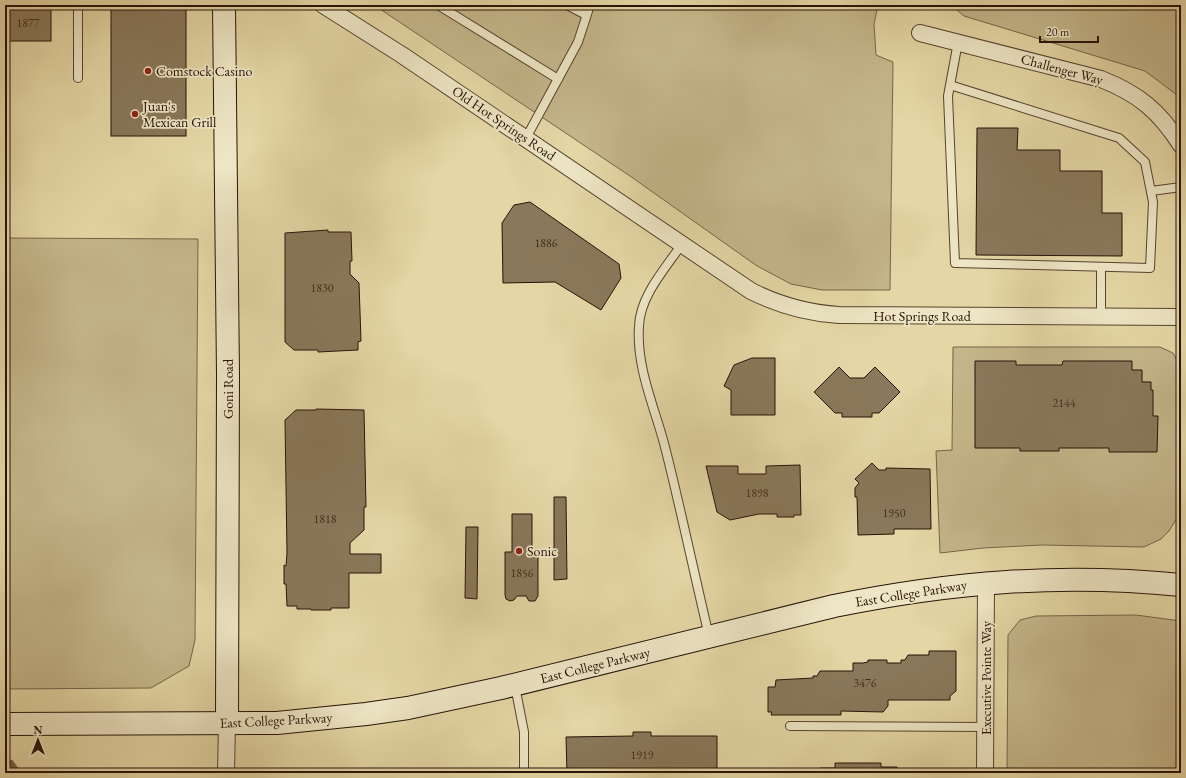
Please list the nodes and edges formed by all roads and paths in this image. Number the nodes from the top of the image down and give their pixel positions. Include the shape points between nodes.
1 (78, 5) edge
2 (224, 5) edge
3 (324, 5) edge
4 (438, 5) edge
5 (566, 5) edge
6 (590, 5) edge
7 (586, 14) junction
8 (920, 32) dead end
9 (958, 42) junction
10 (78, 78) dead end
11 (558, 80) junction
12 (950, 85) junction
13 (526, 138) junction
14 (1181, 145) edge
15 (1181, 187) edge
16 (1150, 191) junction
17 (682, 244) junction
18 (1101, 267) junction
19 (1102, 316) junction
20 (1181, 317) edge
21 (986, 582) junction
22 (1181, 585) edge
23 (710, 637) junction
24 (515, 685) junction
25 (5, 724) edge
26 (227, 724) junction
27 (790, 726) dead end
28 (986, 727) junction
29 (226, 773) edge
30 (524, 773) edge
31 (986, 773) edge

1 - 10 lane
2 - 26 main road, Goni Road via 228,375
3 - 13 street, Old Hot Springs Road
4 - 11 lane
5 - 7 lane
6 - 7 lane
7 - 11 lane via 578,42
8 - 9 street, Challenger Way
9 - 12 lane
9 - 14 street, Challenger Way via 1102,79 1120,86 1152,108 1168,125
11 - 13 lane
12 - 16 lane via 1119,138 1145,162
12 - 18 lane via 948,96 955,263
13 - 17 street, Old Hot Springs Road
15 - 16 lane
16 - 18 lane via 1150,268
17 - 19 street, Hot Springs Road via 751,291 776,303 820,314
17 - 23 lane via 647,296 639,326 639,340 642,369 665,447
18 - 19 lane
19 - 20 street, Hot Springs Road
21 - 22 main road, East College Parkway via 1060,579 1145,581
21 - 23 main road, East College Parkway via 889,595
21 - 28 street, Executive Pointe Way
23 - 24 main road, East College Parkway
24 - 26 main road, East College Parkway via 408,708 366,714
24 - 30 lane via 524,732
25 - 26 main road, East College Parkway
26 - 29 street, Goni Road
27 - 28 lane
28 - 31 street, Executive Pointe Way

